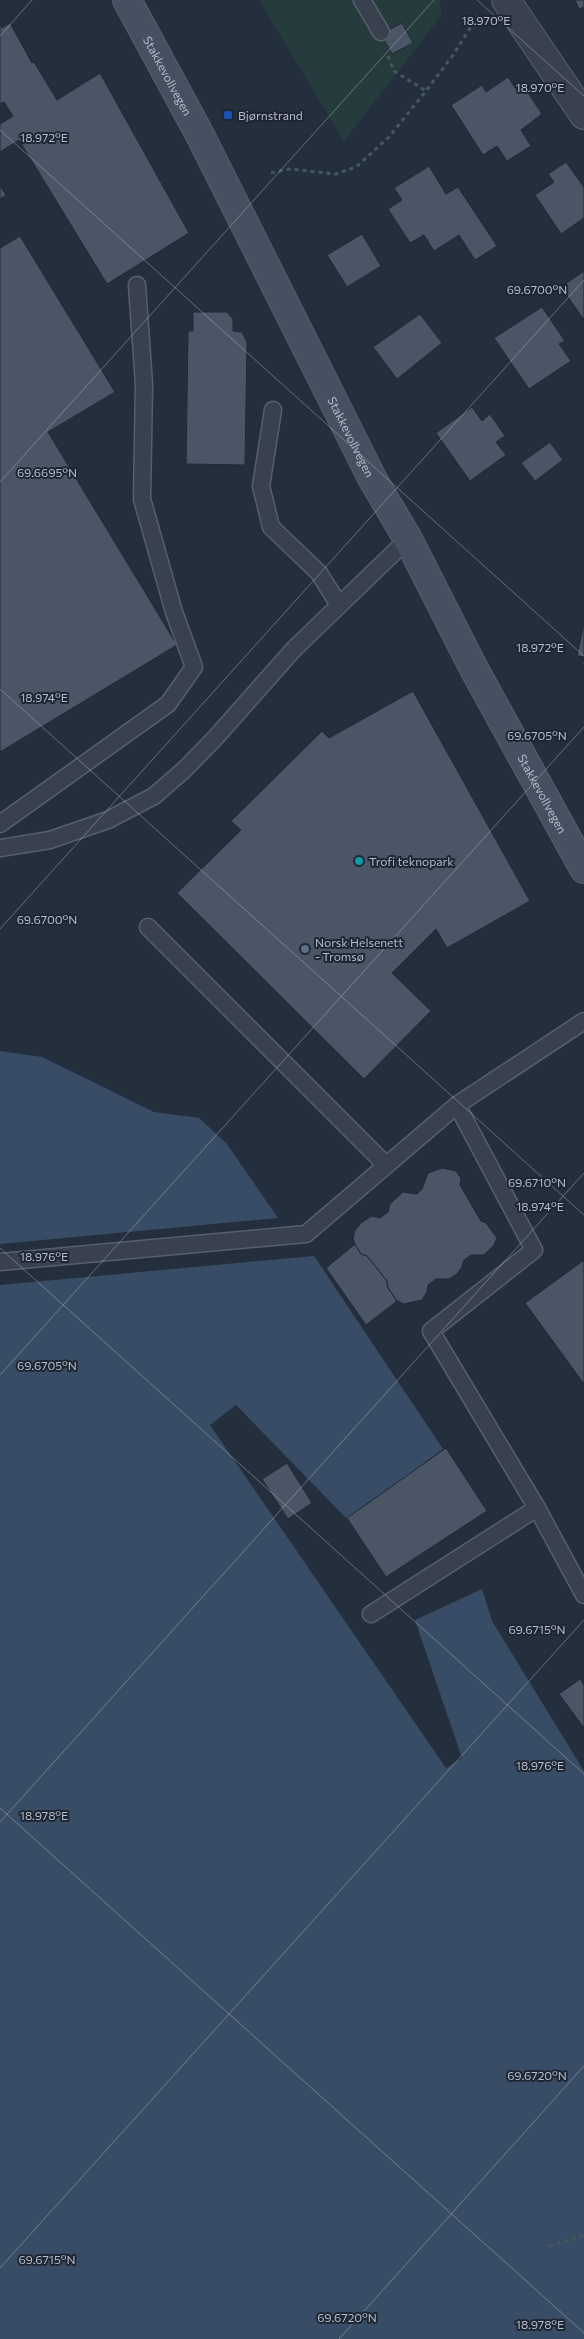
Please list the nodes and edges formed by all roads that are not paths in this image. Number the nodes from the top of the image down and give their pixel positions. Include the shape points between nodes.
1 (127, 0) edge
2 (362, 0) edge
3 (494, 4) edge
4 (381, 32) road end
5 (584, 115) edge
6 (137, 285) dead end
7 (273, 410) dead end
8 (408, 539) junction
9 (339, 605) junction
10 (0, 824) edge
11 (0, 848) edge
12 (584, 870) edge
13 (148, 927) dead end
14 (584, 1021) edge
15 (457, 1105) junction
16 (386, 1166) junction
17 (0, 1262) edge
18 (537, 1508) junction
19 (584, 1596) edge
20 (371, 1614) dead end

1 - 8 street, Stakkevollvegen via 200,136 374,480
2 - 4 lane
3 - 5 street
6 - 10 lane via 144,384 142,499 174,612 194,667 168,704
7 - 9 lane via 261,486 271,527 318,573
8 - 9 lane
8 - 12 street, Stakkevollvegen via 473,667
9 - 11 lane via 294,649 210,743 154,796 108,820 58,837
13 - 16 lane
14 - 15 lane
15 - 16 lane
15 - 18 lane via 534,1250 431,1331
16 - 17 lane via 306,1234
18 - 19 lane
18 - 20 lane

